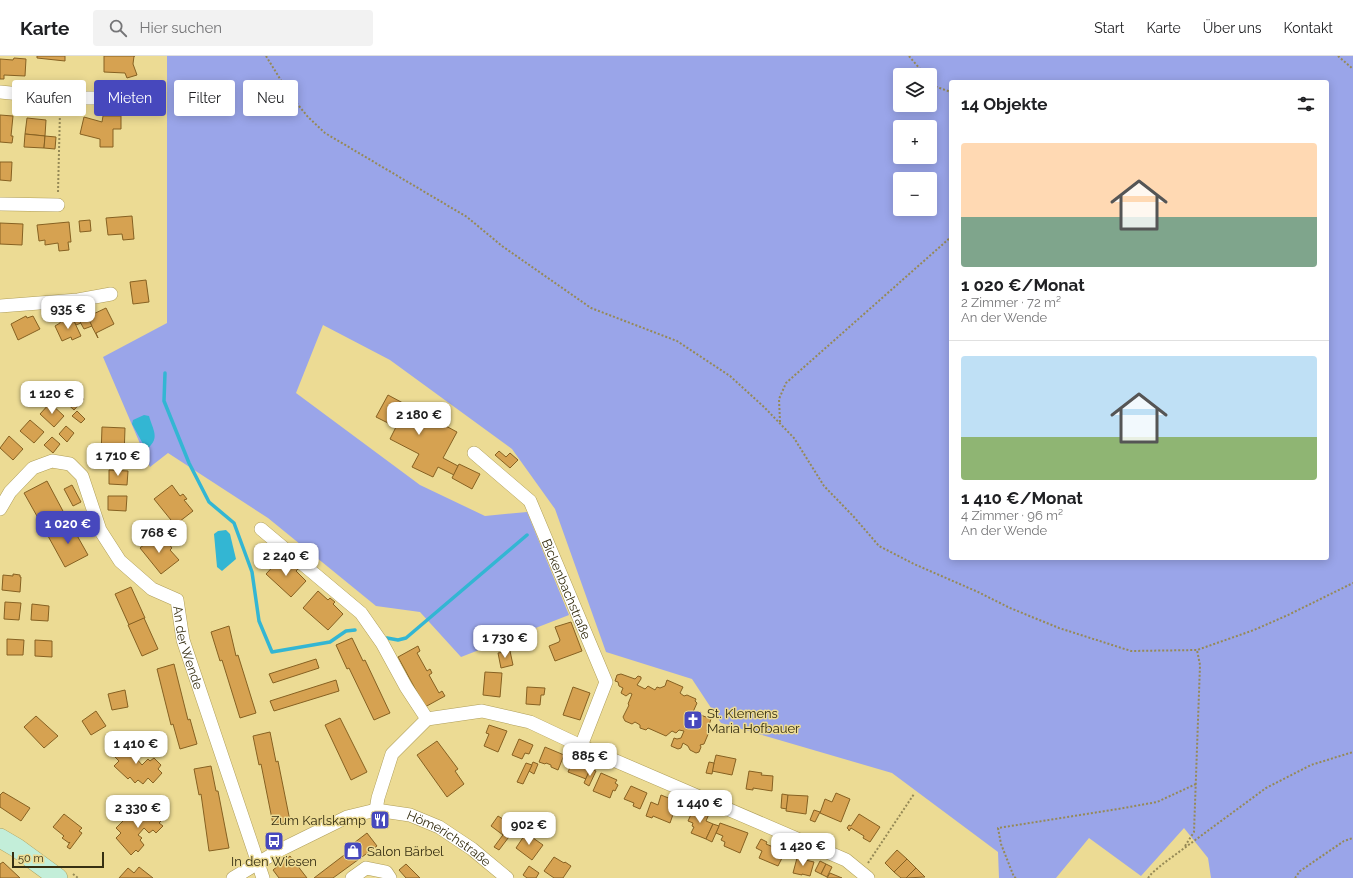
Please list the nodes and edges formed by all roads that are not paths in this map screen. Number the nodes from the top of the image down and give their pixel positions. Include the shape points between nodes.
1 (0, 92) edge
2 (94, 98) edge
3 (0, 204) edge
4 (58, 205) road end
5 (111, 294) dead end
6 (0, 306) edge
7 (474, 453) dead end
8 (0, 510) edge
9 (261, 529) dead end
10 (427, 719) junction
11 (581, 746) junction
12 (376, 810) junction
13 (0, 838) edge
14 (257, 863) junction
15 (865, 875) edge
16 (58, 878) edge
17 (233, 878) edge
18 (263, 878) edge
19 (352, 878) edge
20 (390, 878) edge
21 (507, 878) edge

1 - 2 street via 61,98
3 - 4 street
5 - 6 street via 78,300
7 - 11 street, Bickenbachstraße via 530,501 606,682
8 - 14 street, An der Wende via 10,492 32,468 52,461 70,464 82,476 100,530 120,561 152,589 177,600 183,640
9 - 10 street via 361,613 382,642
10 - 11 street via 482,711 530,722
10 - 12 street via 392,754
11 - 15 street via 846,860
12 - 14 street, Hömerichstraße via 347,817
12 - 21 street, Hömerichstraße via 410,815 439,827 472,849
13 - 16 main road
14 - 17 street, Hömerichstraße
14 - 18 street
19 - 20 street via 366,868 386,872

